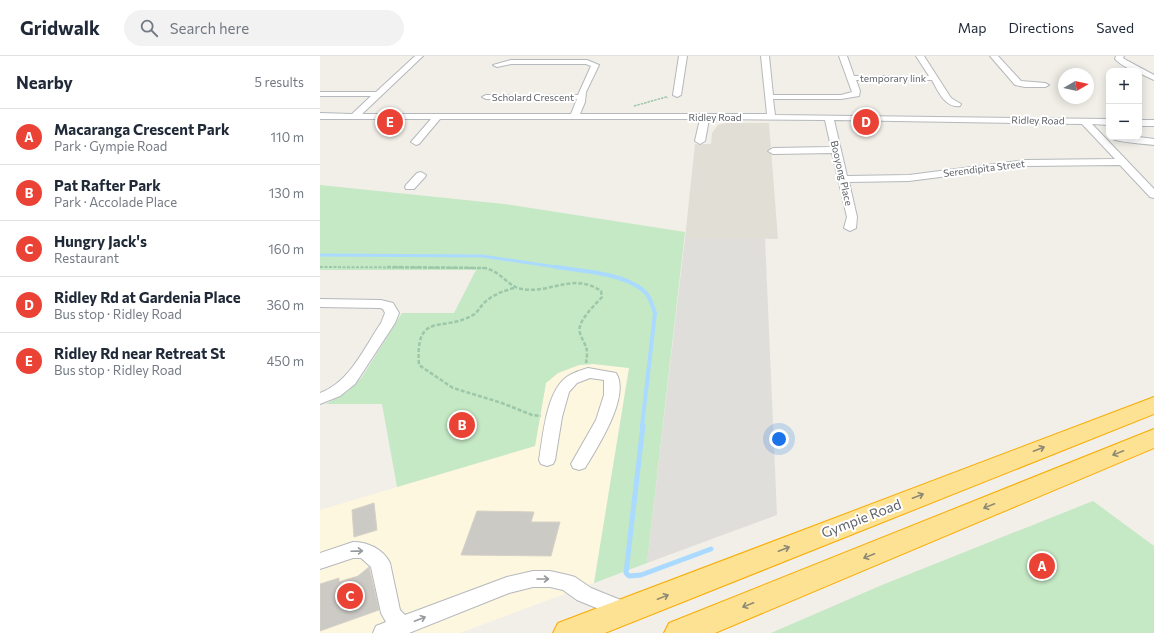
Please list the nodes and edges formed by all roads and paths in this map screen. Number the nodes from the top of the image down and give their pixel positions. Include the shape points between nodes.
1 (419, 56) edge
2 (683, 56) edge
3 (764, 56) edge
4 (843, 56) edge
5 (920, 56) edge
6 (994, 56) edge
7 (1120, 56) edge
8 (541, 59) edge
9 (497, 65) dead end
10 (852, 78) junction
11 (934, 78) junction
12 (1154, 78) edge
13 (1045, 85) dead end
14 (320, 94) edge
15 (378, 94) junction
16 (677, 95) joint
17 (486, 97) dead end
18 (581, 97) junction
19 (769, 97) junction
20 (957, 104) dead end
21 (632, 107) dead end
22 (320, 116) edge
23 (354, 116) junction
24 (438, 117) junction
25 (574, 117) junction
26 (705, 117) junction
27 (771, 117) junction
28 (829, 118) junction
29 (1084, 121) junction
30 (1106, 122) edge
31 (1142, 123) edge
32 (1154, 123) edge
33 (1142, 140) edge
34 (700, 141) dead end
35 (416, 142) dead end
36 (1154, 142) edge
37 (836, 150) junction
38 (773, 151) dead end
39 (1124, 162) junction
40 (421, 175) dead end
41 (844, 179) junction
42 (410, 187) dead end
43 (1154, 195) edge
44 (850, 228) dead end
45 (320, 267) edge
46 (514, 288) junction
47 (320, 303) edge
48 (580, 376) junction
49 (320, 399) edge
50 (1154, 405) edge
51 (554, 417) junction
52 (1154, 438) edge
53 (547, 460) dead end
54 (579, 464) dead end
55 (320, 561) edge
56 (627, 611) junction
57 (392, 630) edge
58 (569, 633) edge
59 (680, 633) edge

1 - 15 street
2 - 16 street
3 - 19 street
4 - 10 street
5 - 11 street
6 - 13 street via 1018,83
7 - 12 street via 1119,59 1125,64
8 - 9 street
8 - 18 street via 587,62 595,65
10 - 11 street, temporary link
10 - 19 street via 856,94 851,96
11 - 20 street via 948,100
14 - 15 street
15 - 23 street
16 - 21 path via 670,99 666,97
17 - 18 street, Scholard Crescent
18 - 25 street
19 - 27 street
22 - 23 street, Ridley Road
23 - 24 street, Ridley Road
24 - 25 street, Ridley Road
24 - 35 street
25 - 26 street, Ridley Road
26 - 27 street, Ridley Road
26 - 34 street
27 - 28 street, Ridley Road
28 - 29 street, Ridley Road
28 - 37 street, Booyong Place
29 - 30 street, Ridley Road
29 - 39 street
31 - 32 street
33 - 36 street
37 - 38 street
37 - 41 street, Booyong Place
39 - 41 street, Serendipita Street via 1026,163 909,178
39 - 43 street
40 - 42 street
41 - 44 street, Booyong Place via 852,217
45 - 46 path via 485,268 499,272
46 - 48 path via 533,290 578,282 590,284 601,291 602,297 584,317 579,328 588,351
46 - 51 path via 490,298 475,314 435,324 426,329 421,336 419,365 453,388 532,415
47 - 49 street via 381,304 388,306 392,313 350,382 335,393
48 - 51 street via 572,380 562,391
48 - 54 street via 588,373 611,376 612,395 604,420
56 -> 50 highway, Gympie Road
51 - 53 street
52 -> 59 highway
55 -> 57 street via 353,550 361,550 380,563 391,613
57 -> 56 street via 507,585 533,579 568,583 584,594
56 - 58 highway, Gympie Road

